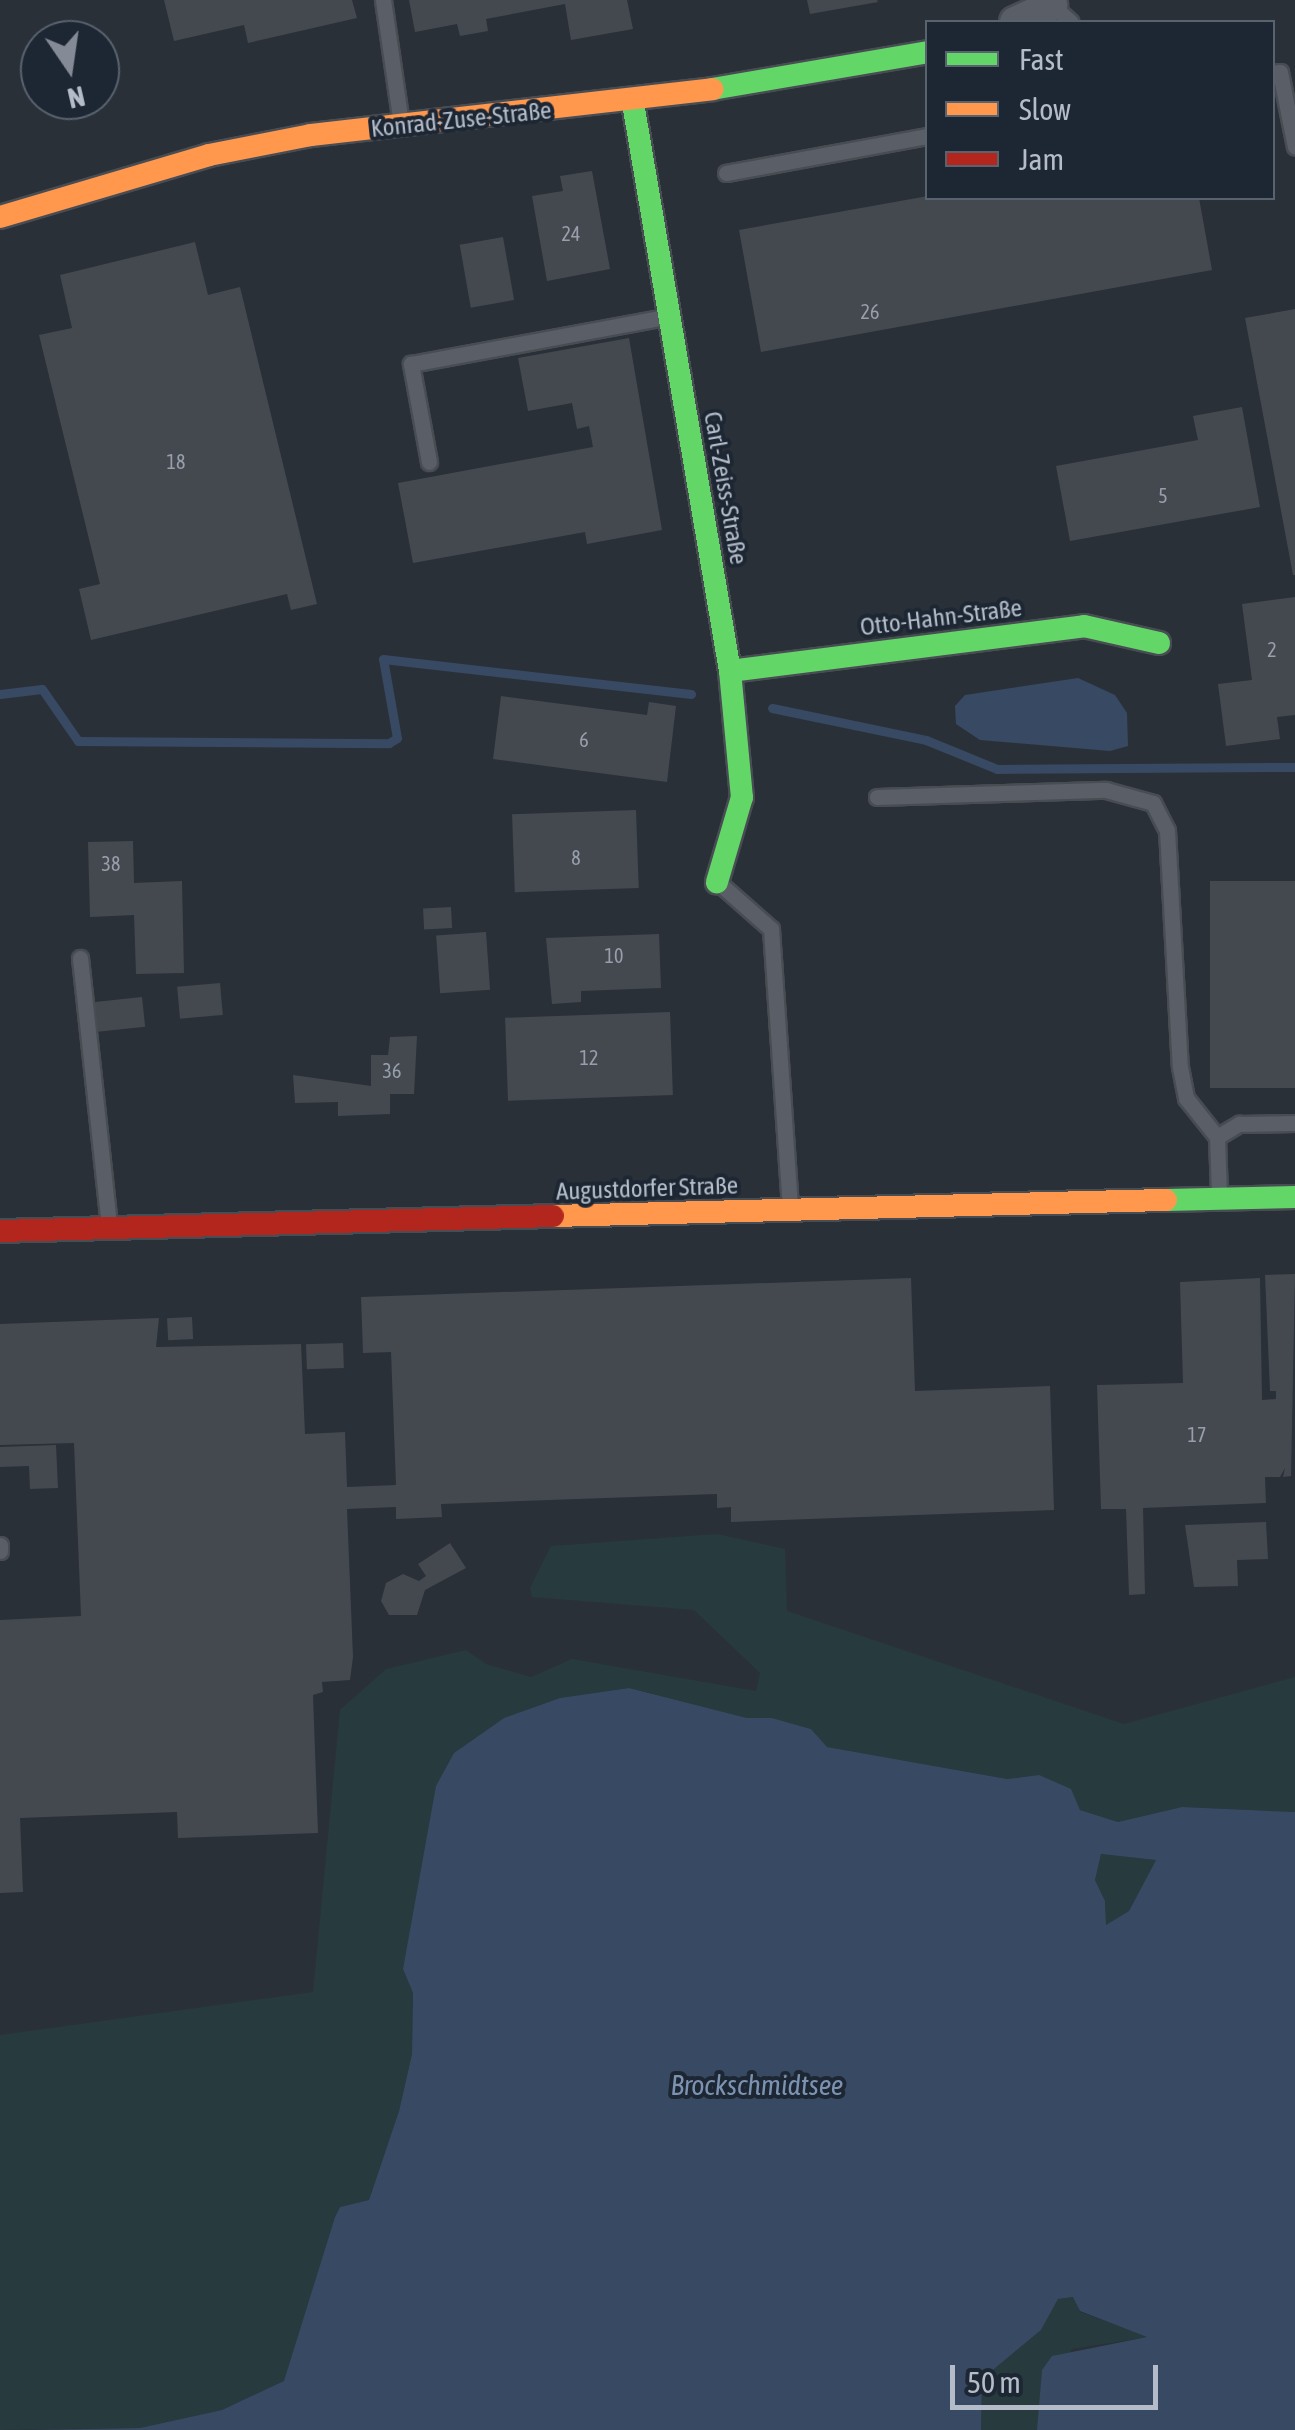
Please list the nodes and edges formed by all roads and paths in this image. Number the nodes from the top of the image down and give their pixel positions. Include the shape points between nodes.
1 (383, 0) edge
2 (1061, 14) edge
3 (1026, 20) edge
4 (925, 53) edge
5 (1275, 73) edge
6 (632, 103) junction
7 (401, 124) junction
8 (925, 137) edge
9 (1295, 147) edge
10 (726, 173) dead end
11 (2, 210) edge
12 (668, 316) junction
13 (429, 462) dead end
14 (1159, 642) dead end
15 (730, 672) junction
16 (877, 797) dead end
17 (717, 882) joint
18 (80, 958) dead end
19 (1295, 1122) edge
20 (1217, 1137) junction
21 (1295, 1197) edge
22 (1218, 1199) junction
23 (790, 1210) junction
24 (110, 1230) junction
25 (0, 1231) edge

1 - 7 lane
2 - 3 street
4 - 6 street, Konrad-Zuse-Straße
5 - 9 lane
6 - 7 street, Konrad-Zuse-Straße
6 - 12 street, Carl-Zeiss-Straße
7 - 11 street, Konrad-Zuse-Straße via 208,155
8 - 10 lane
12 - 13 lane via 411,364
12 - 15 street, Carl-Zeiss-Straße
14 - 15 street, Otto-Hahn-Straße via 1084,626
15 - 17 street, Carl-Zeiss-Straße via 742,797
16 - 20 lane via 1106,790 1153,803 1167,830 1180,1067 1186,1098
17 - 23 lane via 771,929
18 - 24 lane
19 - 20 lane via 1239,1124
20 - 22 lane
21 - 22 street, Augustdorfer Straße
22 - 23 street, Augustdorfer Straße
23 - 24 street, Augustdorfer Straße
24 - 25 street, Augustdorfer Straße

